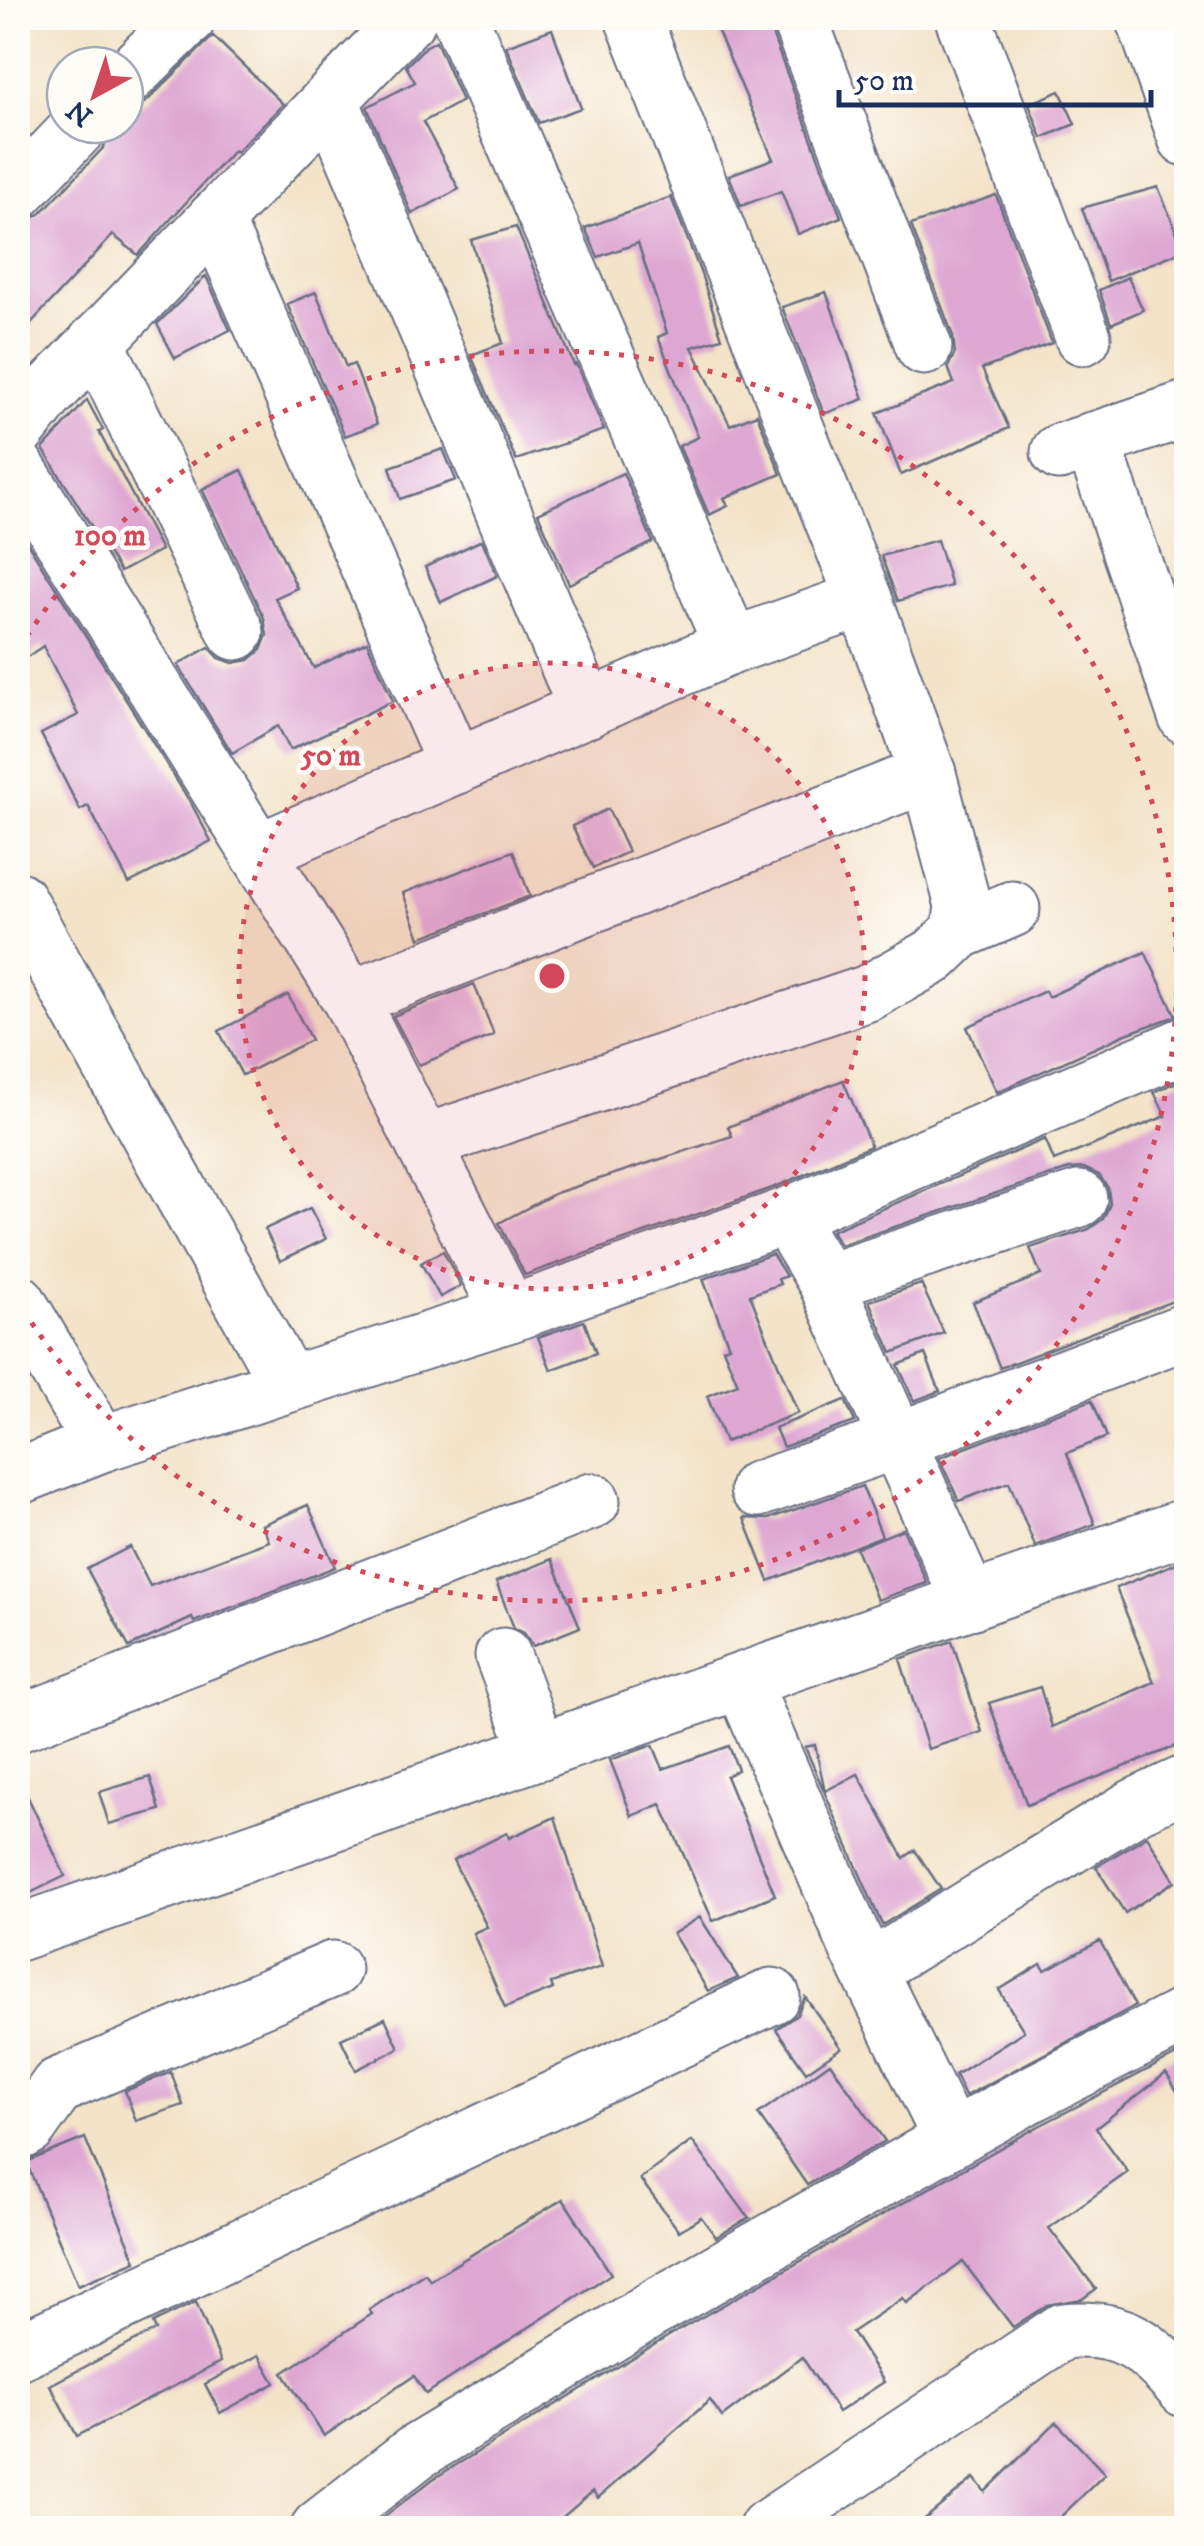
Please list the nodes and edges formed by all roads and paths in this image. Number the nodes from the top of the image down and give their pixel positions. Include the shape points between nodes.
1 (188, 18) edge
2 (409, 18) edge
3 (460, 18) edge
4 (634, 18) edge
5 (799, 18) edge
6 (962, 18) edge
7 (1144, 18) edge
8 (145, 60) edge
9 (330, 102) junction
10 (1186, 138) edge
11 (62, 145) edge
12 (18, 191) edge
13 (215, 219) junction
14 (1083, 337) dead end
15 (96, 342) junction
16 (924, 347) dead end
17 (27, 398) edge
18 (1186, 409) edge
19 (18, 469) edge
20 (864, 599) junction
21 (1170, 622) edge
22 (236, 632) dead end
23 (732, 646) junction
24 (587, 710) junction
25 (1186, 716) edge
26 (456, 766) junction
27 (928, 774) junction
28 (257, 852) junction
29 (18, 900) edge
30 (1012, 909) dead end
31 (960, 930) junction
32 (350, 999) junction
33 (1185, 1046) edge
34 (423, 1144) junction
35 (1080, 1199) dead end
36 (786, 1216) junction
37 (826, 1282) junction
38 (18, 1302) edge
39 (510, 1314) junction
40 (1186, 1331) edge
41 (288, 1384) junction
42 (896, 1442) junction
43 (101, 1444) junction
44 (18, 1477) edge
45 (758, 1489) dead end
46 (592, 1501) dead end
47 (1186, 1526) edge
48 (970, 1602) junction
49 (504, 1656) dead end
50 (742, 1681) junction
51 (18, 1724) edge
52 (538, 1752) junction
53 (1186, 1783) edge
54 (18, 1933) edge
55 (333, 1969) dead end
56 (868, 1970) junction
57 (772, 1996) dead end
58 (1186, 2015) edge
59 (18, 2133) edge
60 (952, 2139) junction
61 (18, 2352) edge
62 (1186, 2390) edge
63 (320, 2528) edge
64 (766, 2528) edge

1 - 8 street
2 - 9 street
3 - 23 street
4 - 20 street
5 - 16 street
6 - 14 street
7 - 10 street
9 - 13 street
9 - 24 street
11 - 12 street
13 - 15 street
13 - 26 street
15 - 17 street
15 - 22 street
18 - 21 street via 1076,446
19 - 28 street
20 - 23 street
20 - 27 street
21 - 25 street
23 - 24 street
24 - 26 street
26 - 28 street
27 - 31 street via 963,906
27 - 32 street
28 - 32 street
29 - 41 street
30 - 31 street
31 - 34 street via 934,956 868,992
32 - 34 street
33 - 36 street
34 - 39 street
35 - 37 street
36 - 37 street
36 - 39 street
37 - 42 street
38 - 43 street
39 - 41 street
40 - 42 street
41 - 43 street
42 - 45 street
42 - 48 street
43 - 44 street
46 - 51 street
47 - 48 street
48 - 50 street
49 - 52 street
50 - 52 street
50 - 56 street
52 - 54 street
53 - 56 street via 1136,1806
55 - 59 street via 58,2086
56 - 60 street
57 - 61 street
58 - 60 street
60 - 63 street via 415,2452
62 - 64 street via 1145,2346 1092,2328 1062,2331

